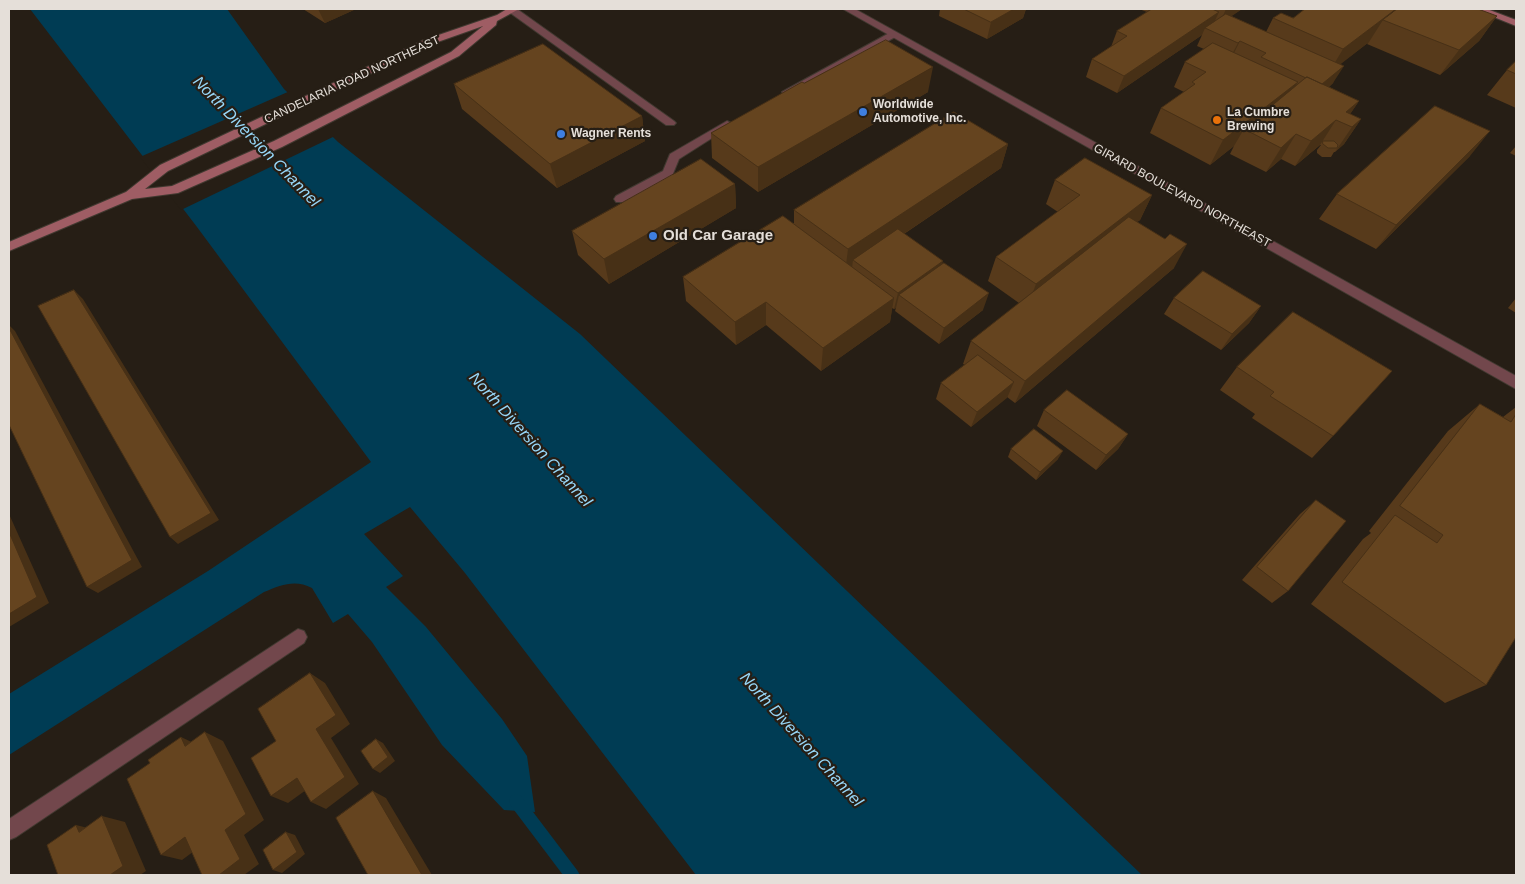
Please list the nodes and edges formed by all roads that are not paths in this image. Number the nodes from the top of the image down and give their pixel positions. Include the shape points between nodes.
1 (513, 9) edge
2 (848, 9) edge
3 (1479, 9) edge
4 (500, 17) junction
5 (1516, 23) edge
6 (893, 34) junction
7 (778, 97) edge
8 (734, 121) edge
9 (670, 123) dead end
10 (130, 195) junction
11 (620, 200) dead end
12 (9, 247) edge
13 (1516, 382) edge
14 (298, 637) dead end
15 (9, 830) edge

1 - 4 main road, CANDELARIA ROAD NORTHEAST
1 - 9 street
2 - 6 street, GIRARD BOULEVARD NORTHEAST
3 - 5 main road
4 - 10 main road, CANDELARIA ROAD NORTHEAST via 428,42 164,168
4 - 10 main road, CANDELARIA ROAD NORTHEAST via 455,54 278,144 174,190
6 - 7 street
6 - 13 street, GIRARD BOULEVARD NORTHEAST
8 - 11 street via 674,157 668,173
10 - 12 main road, CANDELARIA ROAD NORTHEAST
14 - 15 street

